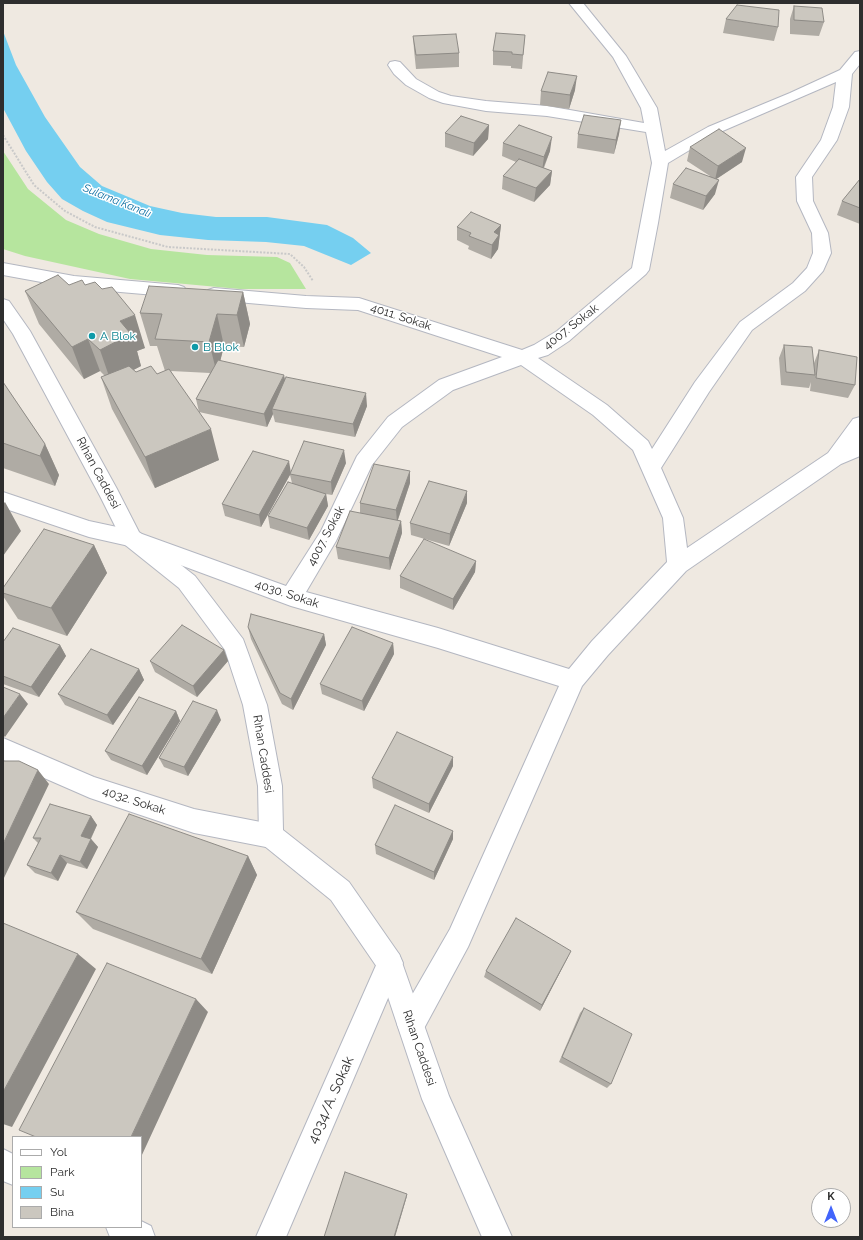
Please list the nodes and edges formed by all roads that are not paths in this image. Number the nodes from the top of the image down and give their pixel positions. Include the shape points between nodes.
1 (576, 3) edge
2 (860, 55) edge
3 (395, 64) dead end
4 (845, 73) junction
5 (653, 129) junction
6 (659, 162) junction
7 (3, 268) edge
8 (3, 305) edge
9 (523, 357) junction
10 (860, 424) edge
11 (860, 447) edge
12 (834, 459) junction
13 (651, 467) junction
14 (3, 500) edge
15 (132, 538) junction
16 (678, 565) junction
17 (291, 597) junction
18 (573, 680) junction
19 (3, 749) edge
20 (271, 836) junction
21 (390, 963) junction
22 (411, 1024) junction
23 (3, 1164) edge
24 (12, 1169) edge
25 (123, 1228) edge
26 (140, 1237) edge
27 (271, 1237) edge
28 (497, 1237) edge

1 - 5 street, 4007. Sokak via 619,56 649,108
2 - 4 street
3 - 5 street via 411,82 448,100 547,111
4 - 6 street via 713,130
4 - 13 street via 841,108 829,140 804,178 805,201 821,240 822,253 814,271 799,287 746,326 702,387
5 - 6 street, 4007. Sokak
6 - 9 street, 4007. Sokak via 640,270 563,336 541,350
7 - 9 street, 4011. Sokak via 74,282 359,304
8 - 15 street, Rıhan Caddesi via 28,345
9 - 13 street, 4011. Sokak via 600,410 641,446
9 - 17 street, 4007. Sokak via 446,385 395,422 364,461 329,535
10 - 12 street
11 - 12 street
12 - 16 street
13 - 16 street, 4011. Sokak via 673,518
14 - 15 street, 4030. Sokak via 89,529
15 - 17 street, 4030. Sokak
15 - 20 street, Rıhan Caddesi via 187,582 235,646 255,704 270,786
16 - 18 street
17 - 18 street, 4030. Sokak via 438,638
18 - 22 street via 459,938
19 - 20 street, 4032. Sokak via 90,787 194,821
20 - 21 street, Rıhan Caddesi via 340,891
21 - 22 street, Rıhan Caddesi
21 - 27 street, 4034/A. Sokak
22 - 28 street, Rıhan Caddesi via 436,1099
23 - 24 street
25 - 26 street

